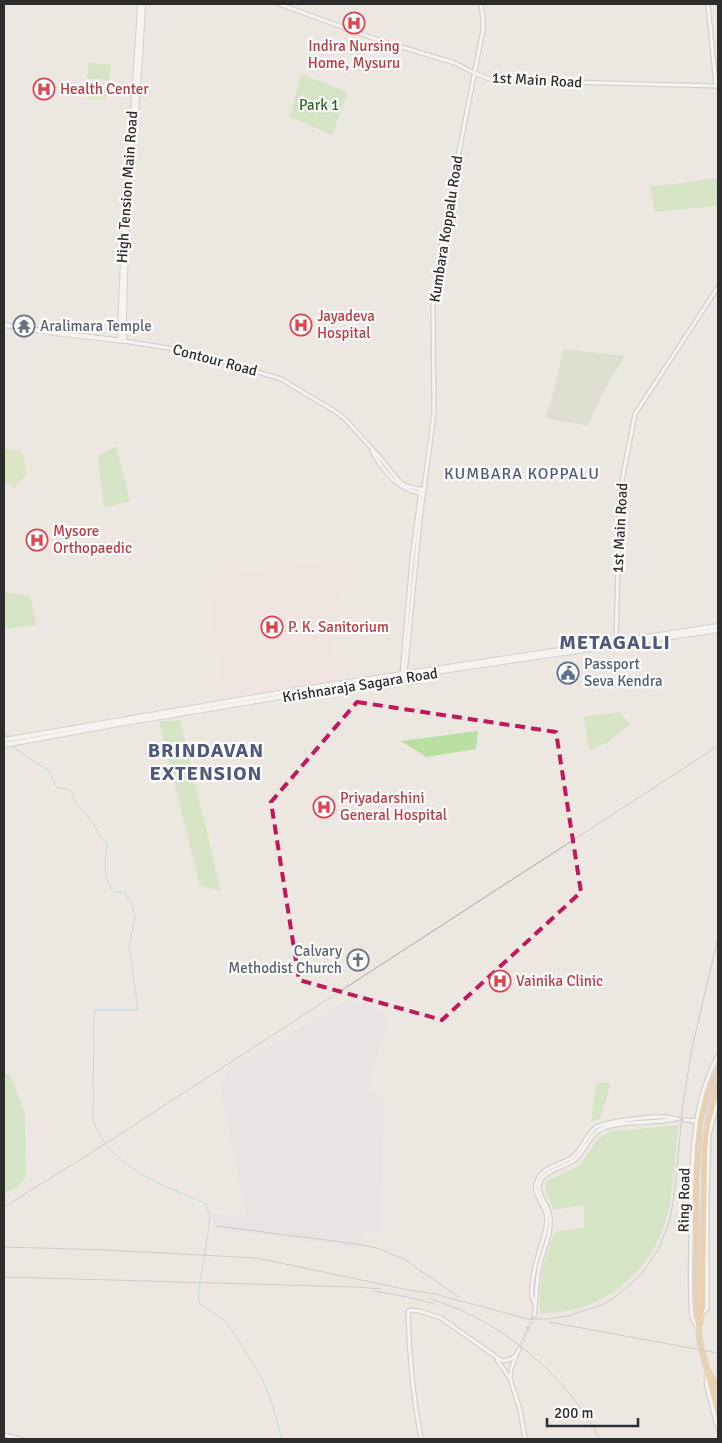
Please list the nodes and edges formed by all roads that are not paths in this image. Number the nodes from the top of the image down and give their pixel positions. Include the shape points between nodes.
1 (141, 4) edge
2 (278, 4) edge
3 (481, 4) edge
4 (708, 4) edge
5 (474, 73) junction
6 (717, 86) edge
7 (718, 287) edge
8 (4, 324) edge
9 (122, 341) junction
10 (422, 492) junction
11 (718, 626) edge
12 (718, 630) edge
13 (616, 644) junction
14 (403, 675) junction
15 (8, 742) edge
16 (718, 1056) edge
17 (718, 1069) edge
18 (718, 1084) edge
19 (718, 1100) edge
20 (676, 1119) dead end
21 (685, 1120) dead end
22 (698, 1121) junction
23 (534, 1314) tunnel mouth
24 (702, 1314) junction
25 (699, 1331) junction
26 (519, 1350) tunnel mouth
27 (516, 1356) junction
28 (495, 1357) junction
29 (708, 1374) junction
30 (510, 1379) junction
31 (717, 1384) edge
32 (718, 1392) edge
33 (718, 1412) edge
34 (718, 1429) edge
35 (4, 1435) edge
36 (21, 1439) edge
37 (421, 1439) edge
38 (526, 1439) edge

1 - 9 main road, High Tension Main Road via 123,236
2 - 5 street, 1st Main Road
3 - 5 street, Kumbara Koppalu Road via 483,30
4 - 6 street
5 - 6 street, 1st Main Road via 492,80
5 - 10 street, Kumbara Koppalu Road via 443,233 433,305 434,413
7 - 13 street, 1st Main Road via 635,414 620,491
8 - 9 main road, Contour Road
9 - 10 street, Contour Road via 187,350 276,377 336,412 401,483
10 - 14 street, Kumbara Koppalu Road
11 - 13 main road, Krishnaraja Sagara Road
12 - 13 main road, Krishnaraja Sagara Road
13 - 14 main road, Krishnaraja Sagara Road
14 - 15 main road, Krishnaraja Sagara Road via 182,709
16 - 22 street via 702,1094
17 - 22 highway, Ring Road
18 - 24 highway, Ring Road via 704,1146
19 - 24 street via 709,1135 707,1309
20 - 23 street via 640,1119 597,1126 574,1156 540,1176 536,1191 547,1219 533,1282
21 - 22 street
22 - 25 highway, Ring Road
24 - 25 highway, Ring Road
25 - 29 highway, Ring Road
26 - 27 street
27 - 28 street via 506,1361
27 - 30 street
28 - 30 street
28 - 37 street via 441,1318 420,1311 408,1312 414,1403
29 - 31 highway, Ring Road
29 - 33 highway, Ring Road
29 - 34 street via 706,1383
30 - 38 street
31 - 32 highway, Ring Road
35 - 36 street

